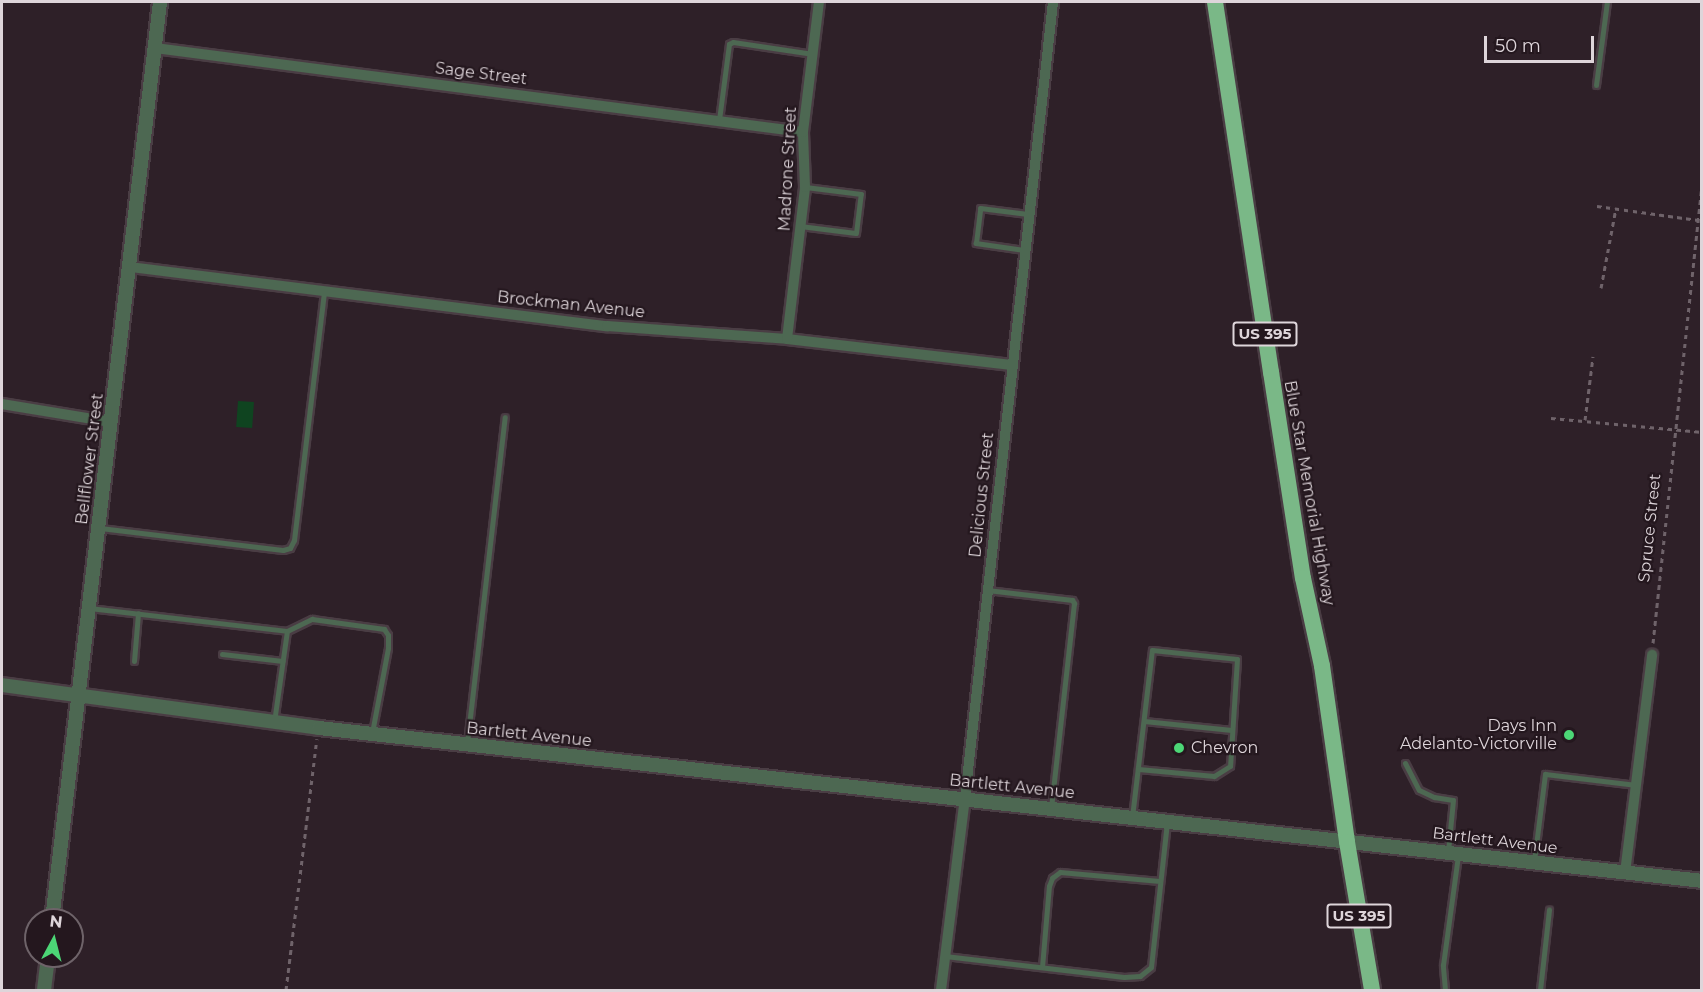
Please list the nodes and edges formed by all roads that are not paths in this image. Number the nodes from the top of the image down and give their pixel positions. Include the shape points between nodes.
1 (160, 2) edge
2 (819, 2) edge
3 (1053, 2) edge
4 (1215, 2) edge
5 (1607, 2) edge
6 (155, 48) junction
7 (813, 54) junction
8 (1596, 85) dead end
9 (719, 120) junction
10 (804, 132) junction
11 (805, 187) junction
12 (1028, 214) junction
13 (800, 226) junction
14 (1024, 250) junction
15 (129, 267) junction
16 (324, 291) junction
17 (787, 339) junction
18 (1011, 365) junction
19 (2, 404) edge
20 (505, 417) dead end
21 (111, 422) junction
22 (99, 527) junction
23 (987, 590) junction
24 (90, 608) junction
25 (138, 614) junction
26 (287, 631) junction
27 (222, 654) dead end
28 (1652, 655) road end
29 (134, 661) dead end
30 (283, 662) junction
31 (2, 685) edge
32 (79, 696) junction
33 (1144, 721) junction
34 (274, 722) junction
35 (1232, 730) junction
36 (372, 734) junction
37 (467, 745) junction
38 (1405, 763) dead end
39 (1138, 769) junction
40 (1636, 785) junction
41 (965, 798) junction
42 (1051, 807) junction
43 (1132, 817) junction
44 (1167, 820) junction
45 (1347, 842) junction
46 (1453, 854) junction
47 (1534, 863) junction
48 (1625, 873) junction
49 (1160, 881) junction
50 (1701, 881) edge
51 (53, 908) edge
52 (1549, 910) dead end
53 (945, 956) junction
54 (1042, 967) junction
55 (47, 968) edge
56 (44, 990) edge
57 (941, 990) edge
58 (1371, 990) edge
59 (1445, 990) edge
60 (1540, 990) edge

1 - 6 street, Bellflower Street
2 - 7 street, Madrone Street
3 - 12 street, Delicious Street
4 - 45 highway, Blue Star Memorial Highway / US 395
5 - 8 lane
6 - 9 street, Sage Street
6 - 15 street, Bellflower Street
7 - 9 lane via 729,44
7 - 10 street, Madrone Street
9 - 10 street, Sage Street
10 - 11 street, Madrone Street
11 - 13 street, Madrone Street
11 - 13 lane via 861,194 856,233
12 - 14 street, Delicious Street
12 - 14 lane via 980,208 976,243
13 - 17 street, Madrone Street
14 - 18 street, Delicious Street
15 - 16 street, Brockman Avenue
15 - 21 street, Bellflower Street
16 - 17 street, Brockman Avenue via 607,326
16 - 22 lane via 290,548
17 - 18 street, Brockman Avenue
18 - 23 street, Delicious Street
19 - 21 street
20 - 37 lane
21 - 22 street, Bellflower Street
22 - 24 street, Bellflower Street
23 - 41 street, Delicious Street
23 - 42 lane via 1074,603
24 - 25 lane
24 - 32 street, Bellflower Street
25 - 26 lane
25 - 29 lane
26 - 30 lane
26 - 36 lane via 312,619 384,629 388,648
27 - 30 lane
28 - 40 street
30 - 34 lane
31 - 32 street, Bartlett Avenue
32 - 34 street, Bartlett Avenue
32 - 51 street, Bellflower Street
33 - 35 lane
33 - 35 lane via 1152,650 1237,660
33 - 39 lane
34 - 36 street, Bartlett Avenue
35 - 39 lane via 1230,766 1214,776
36 - 37 street, Bartlett Avenue
37 - 41 street, Bartlett Avenue
38 - 46 lane via 1419,790 1453,800
39 - 43 lane
40 - 47 lane via 1545,774
40 - 48 street
41 - 42 street, Bartlett Avenue
41 - 53 street, Delicious Street
42 - 43 street, Bartlett Avenue
43 - 44 street, Bartlett Avenue
44 - 45 street, Bartlett Avenue
44 - 49 lane
45 - 46 street, Bartlett Avenue
45 - 58 highway, Blue Star Memorial Highway / US 395
46 - 47 street, Bartlett Avenue
46 - 59 lane via 1443,965
47 - 48 street, Bartlett Avenue
48 - 50 street, Bartlett Avenue
49 - 54 lane via 1151,967 1140,976
49 - 54 lane via 1060,872 1049,886
52 - 60 lane
53 - 54 lane
53 - 57 street, Delicious Street
55 - 56 street

